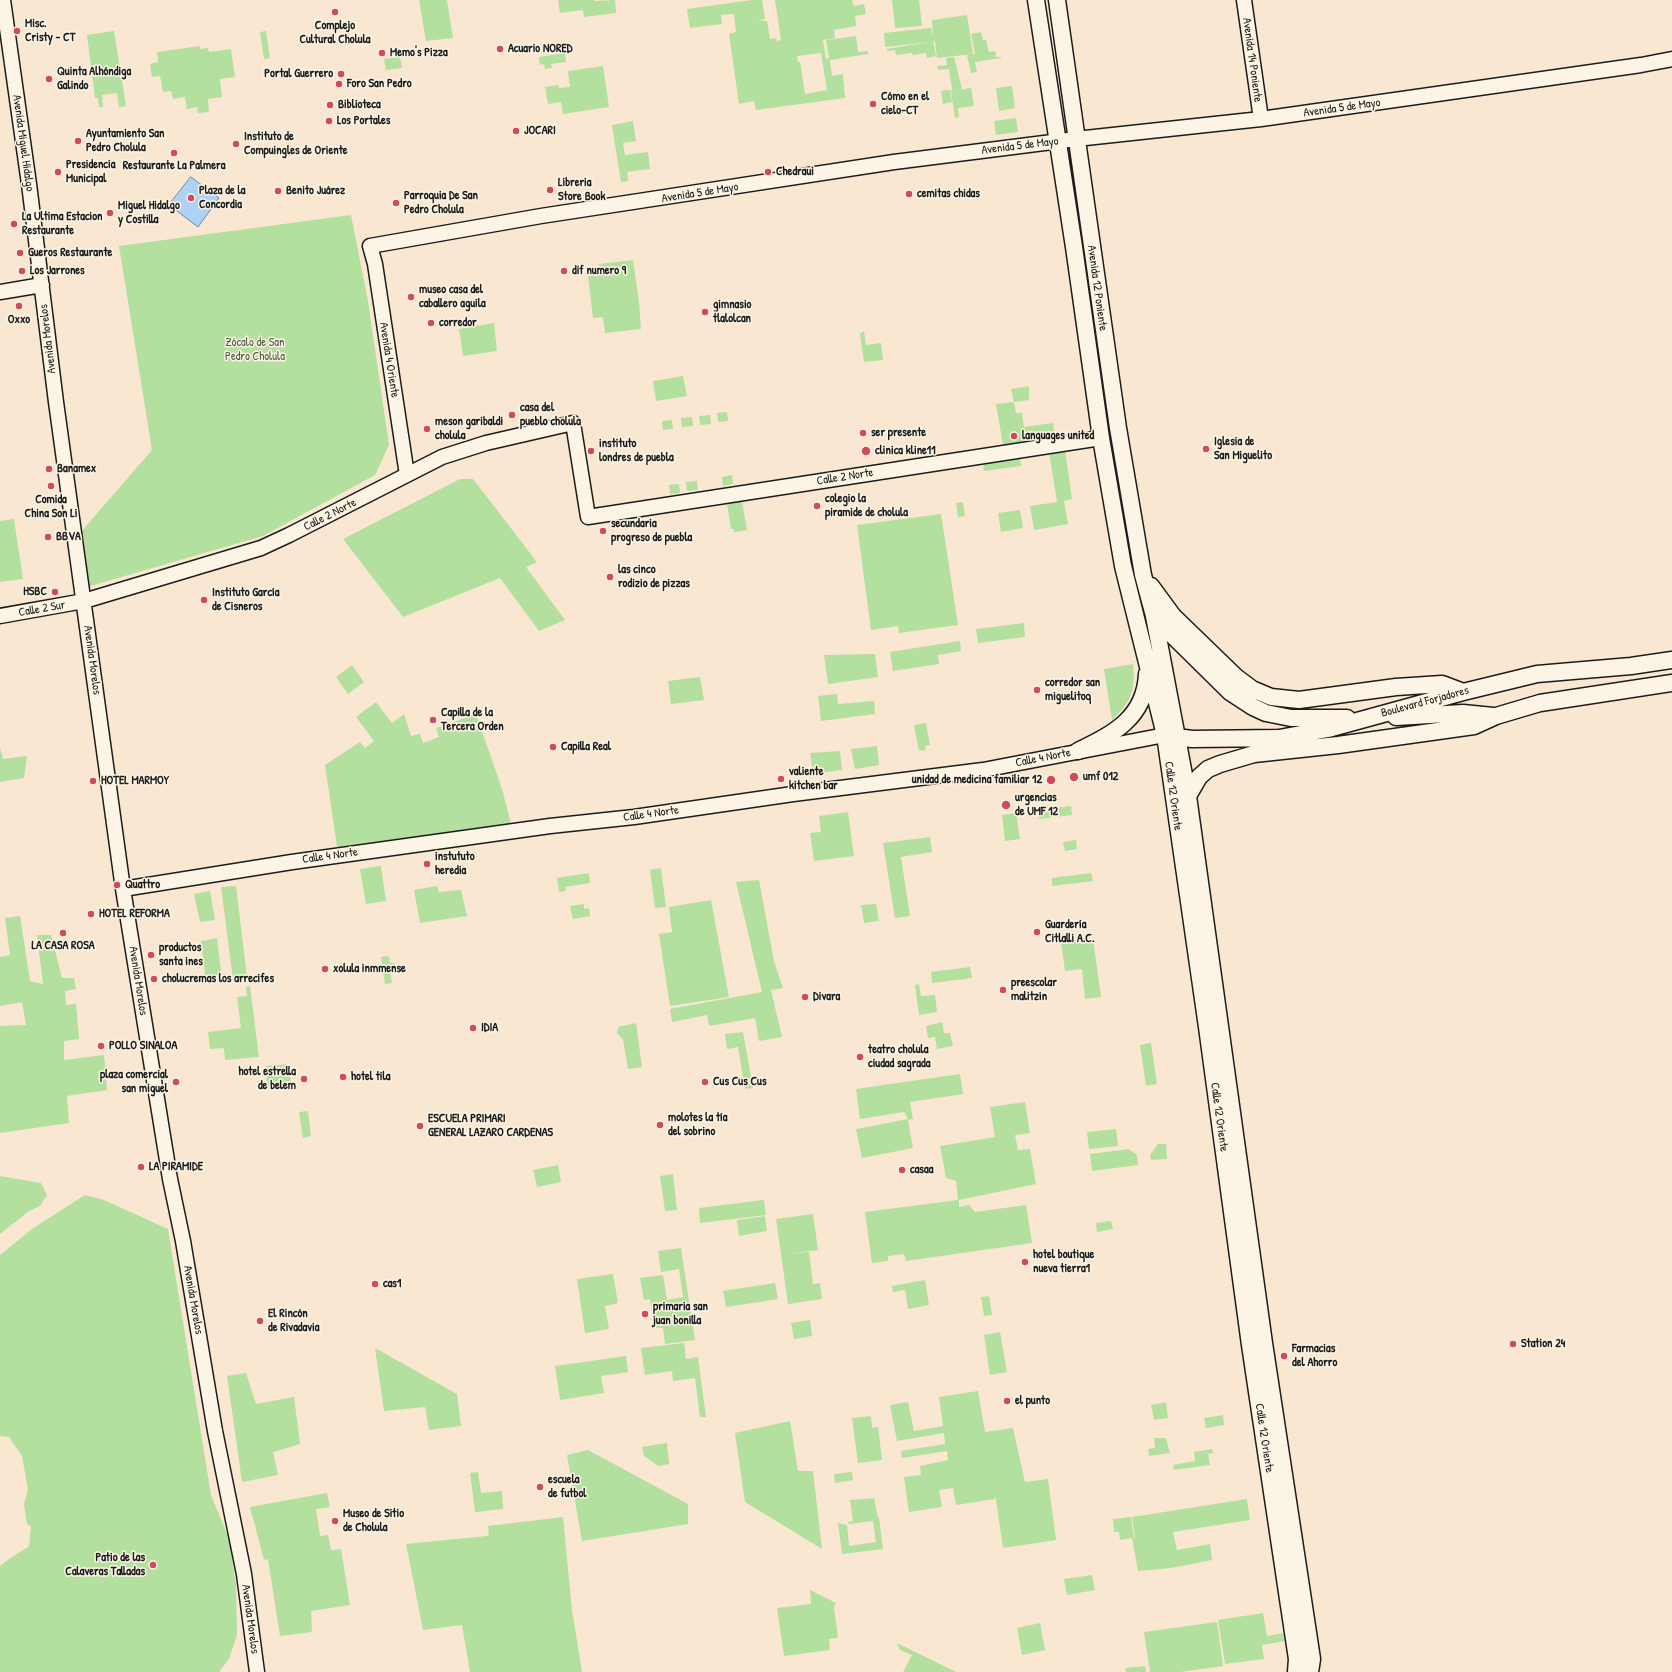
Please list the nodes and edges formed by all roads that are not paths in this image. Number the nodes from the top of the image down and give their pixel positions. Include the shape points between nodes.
1 (3, 0) edge
2 (1036, 0) edge
3 (1057, 0) edge
4 (1244, 0) edge
5 (1672, 59) edge
6 (1261, 119) junction
7 (1076, 139) junction
8 (1058, 142) junction
9 (370, 246) joint
10 (42, 285) junction
11 (0, 292) edge
12 (1101, 438) junction
13 (407, 475) junction
14 (1123, 566) junction
15 (1143, 575) junction
16 (84, 601) junction
17 (0, 616) edge
18 (1154, 616) junction
19 (1672, 660) edge
20 (1147, 666) junction
21 (1672, 683) edge
22 (1463, 692) junction
23 (1496, 716) junction
24 (1366, 718) junction
25 (1171, 737) junction
26 (1078, 751) junction
27 (1188, 796) junction
28 (123, 888) junction
29 (258, 1672) edge
30 (1296, 1672) edge
31 (1310, 1672) edge

1 - 10 main road, Avenida Miguel Hidalgo
2 - 8 main road, Avenida 12 Poniente
3 - 7 main road, Avenida 12 Poniente
4 - 6 main road, Avenida 14 Poniente
5 - 6 main road, Avenida 5 de Mayo
6 - 7 main road, Avenida 5 de Mayo
7 - 8 main road, Avenida 5 de Mayo
7 - 15 main road, Avenida 12 Poniente via 1112,389
8 - 9 main road, Avenida 5 de Mayo via 894,162 541,216
8 - 12 main road, Avenida 12 Poniente
9 - 13 main road, Avenida 4 Oriente via 375,264
10 - 11 main road
10 - 16 main road, Avenida Morelos
12 - 13 main road, Calle 2 Norte via 588,517 573,424 463,449
12 - 14 main road, Avenida 12 Poniente
13 - 16 main road, Calle 2 Norte via 261,548
14 - 18 main road via 1136,592
14 - 20 main road, Calle 12 Oriente
15 - 18 main road, Calle 12 Oriente
15 - 22 main road via 1173,616 1236,677 1252,690 1262,694 1299,700 1396,687 1442,684
16 - 17 main road, Calle 2 Sur
16 - 28 main road, Avenida Morelos
18 - 24 main road via 1230,692 1253,707 1291,718
18 - 25 main road, Calle 12 Oriente
19 - 22 main road, Boulevard Forjadores via 1537,674
20 - 25 main road, Calle 12 Oriente
20 - 26 main road via 1144,690 1128,722 1115,732
21 - 23 main road via 1540,703
22 - 24 main road, Boulevard Forjadores
23 - 24 main road via 1462,713
23 - 27 main road via 1474,726 1254,754 1208,769 1199,777
24 - 25 main road, Boulevard Forjadores via 1328,729 1279,738
25 - 26 main road, Calle 4 Norte
25 - 27 main road, Calle 12 Oriente
25 - 30 main road, Calle 12 Oriente via 1207,1027 1250,1345 1297,1659
26 - 28 main road, Calle 4 Norte via 983,770 550,826
27 - 31 main road, Calle 12 Oriente via 1263,1336 1312,1659
28 - 29 main road, Avenida Morelos via 170,1179 215,1431 244,1574

